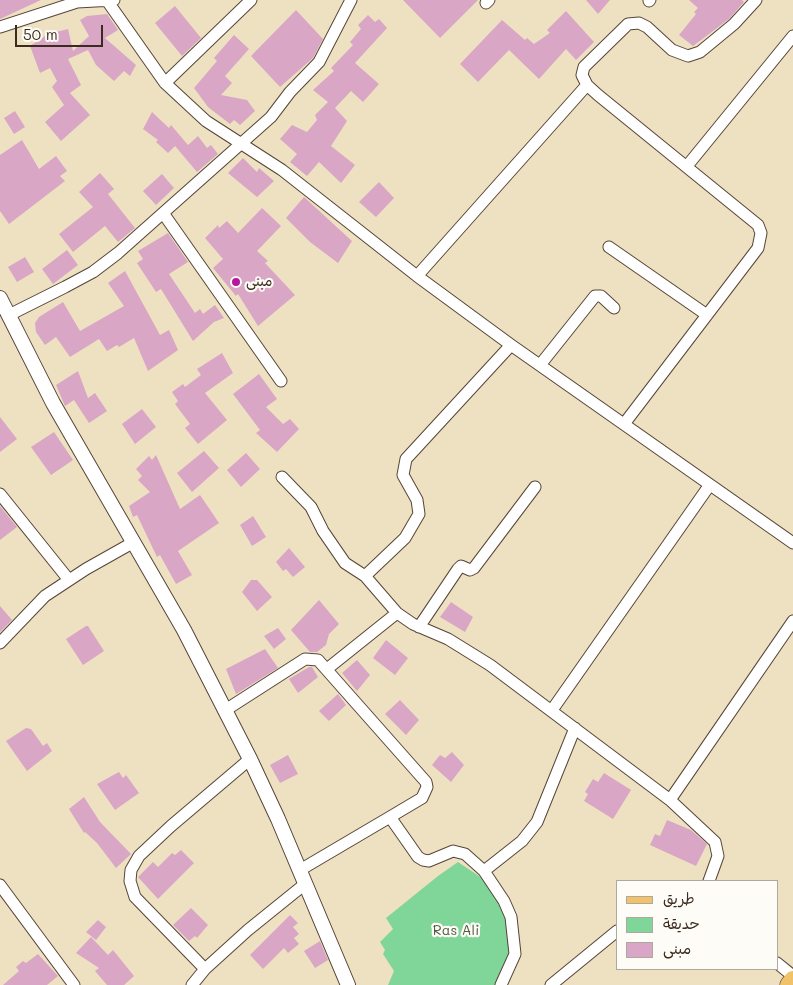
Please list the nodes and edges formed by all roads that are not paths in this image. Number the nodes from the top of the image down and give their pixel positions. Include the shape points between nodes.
1 (251, 0) edge
2 (351, 0) edge
3 (756, 0) edge
4 (76, 1) edge
5 (111, 1) edge
6 (0, 27) edge
7 (793, 36) edge
8 (165, 83) junction
9 (587, 85) junction
10 (240, 144) junction
11 (687, 166) junction
12 (163, 213) junction
13 (609, 247) dead end
14 (417, 276) junction
15 (0, 298) edge
16 (614, 308) dead end
17 (9, 315) junction
18 (707, 315) junction
19 (511, 345) junction
20 (540, 365) junction
21 (281, 381) dead end
22 (624, 424) junction
23 (282, 477) dead end
24 (709, 486) junction
25 (535, 487) dead end
26 (0, 494) edge
27 (134, 542) junction
28 (793, 543) edge
29 (365, 576) junction
30 (69, 580) junction
31 (397, 613) junction
32 (793, 621) edge
33 (419, 627) junction
34 (0, 643) edge
35 (327, 669) junction
36 (552, 710) junction
37 (224, 711) junction
38 (575, 728) junction
39 (250, 760) junction
40 (670, 800) junction
41 (390, 817) junction
42 (300, 870) junction
43 (484, 871) junction
44 (709, 880) edge
45 (305, 884) junction
46 (0, 885) edge
47 (616, 931) edge
48 (778, 964) edge
49 (205, 969) junction
50 (793, 976) edge
51 (793, 980) edge
52 (554, 984) edge
53 (74, 985) edge
54 (192, 985) edge
55 (348, 985) edge
56 (501, 985) edge
57 (789, 985) edge

1 - 8 street
2 - 10 street via 319,62 271,117
3 - 9 street via 734,24 700,52 688,56 672,50 647,27 638,23 628,24 584,68 582,75
4 - 5 street
4 - 6 street
5 - 8 street
7 - 11 street
8 - 10 street via 194,111
9 - 11 street
9 - 14 street
10 - 12 street
10 - 14 street via 282,170
11 - 18 street via 758,225 761,233 758,248
12 - 17 street via 93,272
12 - 21 street
13 - 18 street
14 - 19 street
15 - 17 street
16 - 20 street via 601,296 595,296
17 - 27 street via 53,403
18 - 22 street
19 - 20 street
19 - 29 street via 406,459 403,475 417,500 420,514 405,538
20 - 22 street
22 - 24 street
23 - 29 street via 310,507 345,563
24 - 28 street
24 - 36 street
25 - 33 street via 474,568 458,568
26 - 30 street
27 - 30 street
27 - 37 street via 184,630
29 - 31 street
30 - 34 street via 32,608
31 - 33 street
31 - 35 street
32 - 40 street
33 - 36 street via 469,651
35 - 37 street via 318,660 305,659
35 - 41 street via 426,782 422,798
36 - 38 street
37 - 39 street
38 - 40 street
38 - 43 street via 537,822 522,841
39 - 42 street
39 - 49 street via 171,826 139,856 131,870 130,882 135,898
40 - 44 street via 715,842 718,856
41 - 42 street
41 - 43 street via 423,860 429,861 457,851
42 - 45 street
43 - 56 street via 511,917 515,954
45 - 49 street
45 - 55 street
46 - 53 street
47 - 52 street
48 - 50 street
49 - 54 street
51 - 57 main road

